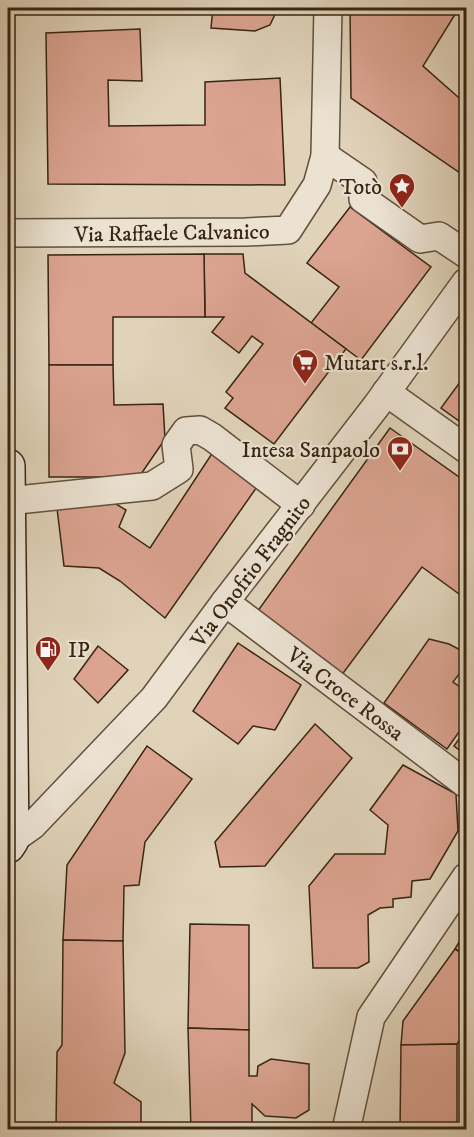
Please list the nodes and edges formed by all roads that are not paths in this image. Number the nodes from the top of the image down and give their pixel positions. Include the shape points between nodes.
1 (328, 8) edge
2 (325, 156) junction
3 (8, 233) edge
4 (466, 254) edge
5 (466, 282) edge
6 (386, 392) junction
7 (466, 449) edge
8 (8, 466) edge
9 (8, 501) edge
10 (301, 505) junction
11 (225, 602) junction
12 (466, 784) edge
13 (10, 843) edge
14 (466, 877) edge
15 (346, 1130) edge

1 - 2 street
2 - 3 street, Via Raffaele Calvanico via 317,185 288,230
2 - 4 street via 363,182 363,199 410,232 420,238 439,236
5 - 6 street, Via Onofrio Fragnito
6 - 7 street
6 - 10 street, Via Onofrio Fragnito
8 - 9 main road
9 - 10 street via 152,486 179,469 176,445 186,431 200,430
9 - 13 main road
10 - 11 street, Via Onofrio Fragnito
11 - 12 street, Via Croce Rossa
11 - 13 street, Via Onofrio Fragnito via 154,698 33,825
14 - 15 street via 371,1017

